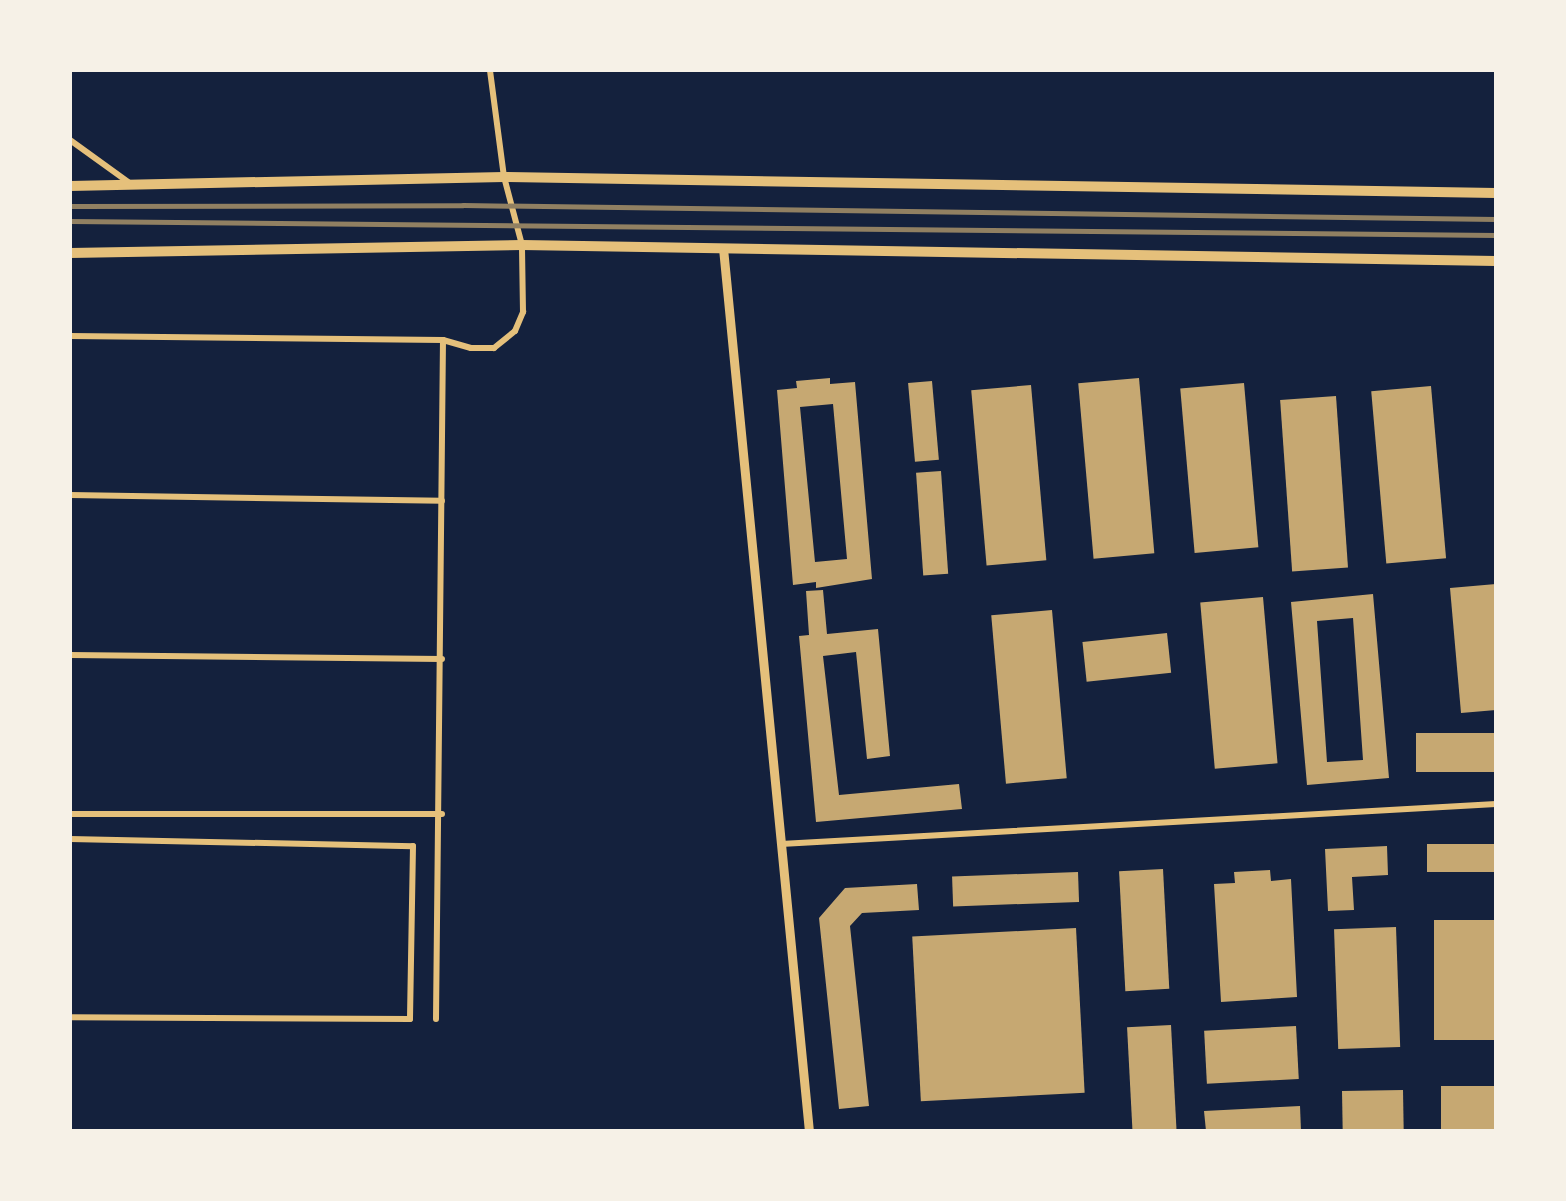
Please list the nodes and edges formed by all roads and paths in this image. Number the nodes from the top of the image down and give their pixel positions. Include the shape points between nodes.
1 (490, 70) edge
2 (70, 140) edge
3 (504, 177) junction
4 (132, 184) junction
5 (1496, 185) edge
6 (70, 186) edge
7 (1450, 192) junction
8 (1496, 193) edge
9 (522, 245) junction
10 (723, 248) junction
11 (70, 253) edge
12 (1496, 263) edge
13 (70, 336) edge
14 (443, 340) junction
15 (70, 495) edge
16 (442, 501) junction
17 (70, 655) edge
18 (442, 659) junction
19 (1496, 804) edge
20 (70, 814) edge
21 (442, 814) junction
22 (70, 840) edge
23 (781, 844) junction
24 (70, 1016) edge
25 (436, 1019) dead end
26 (809, 1131) edge

1 - 3 street
2 - 4 street
3 - 4 main road
3 - 7 main road
3 - 9 street
4 - 6 main road
5 - 7 main road
7 - 8 main road
9 - 10 main road
9 - 11 main road
9 - 14 street via 523,312 514,332 494,348
10 - 12 main road
10 - 23 street
13 - 14 street
14 - 16 street
15 - 16 street
16 - 18 street
17 - 18 street
18 - 21 street
19 - 23 street
20 - 21 street
21 - 25 street
22 - 24 street via 413,846 410,1019
23 - 26 street

